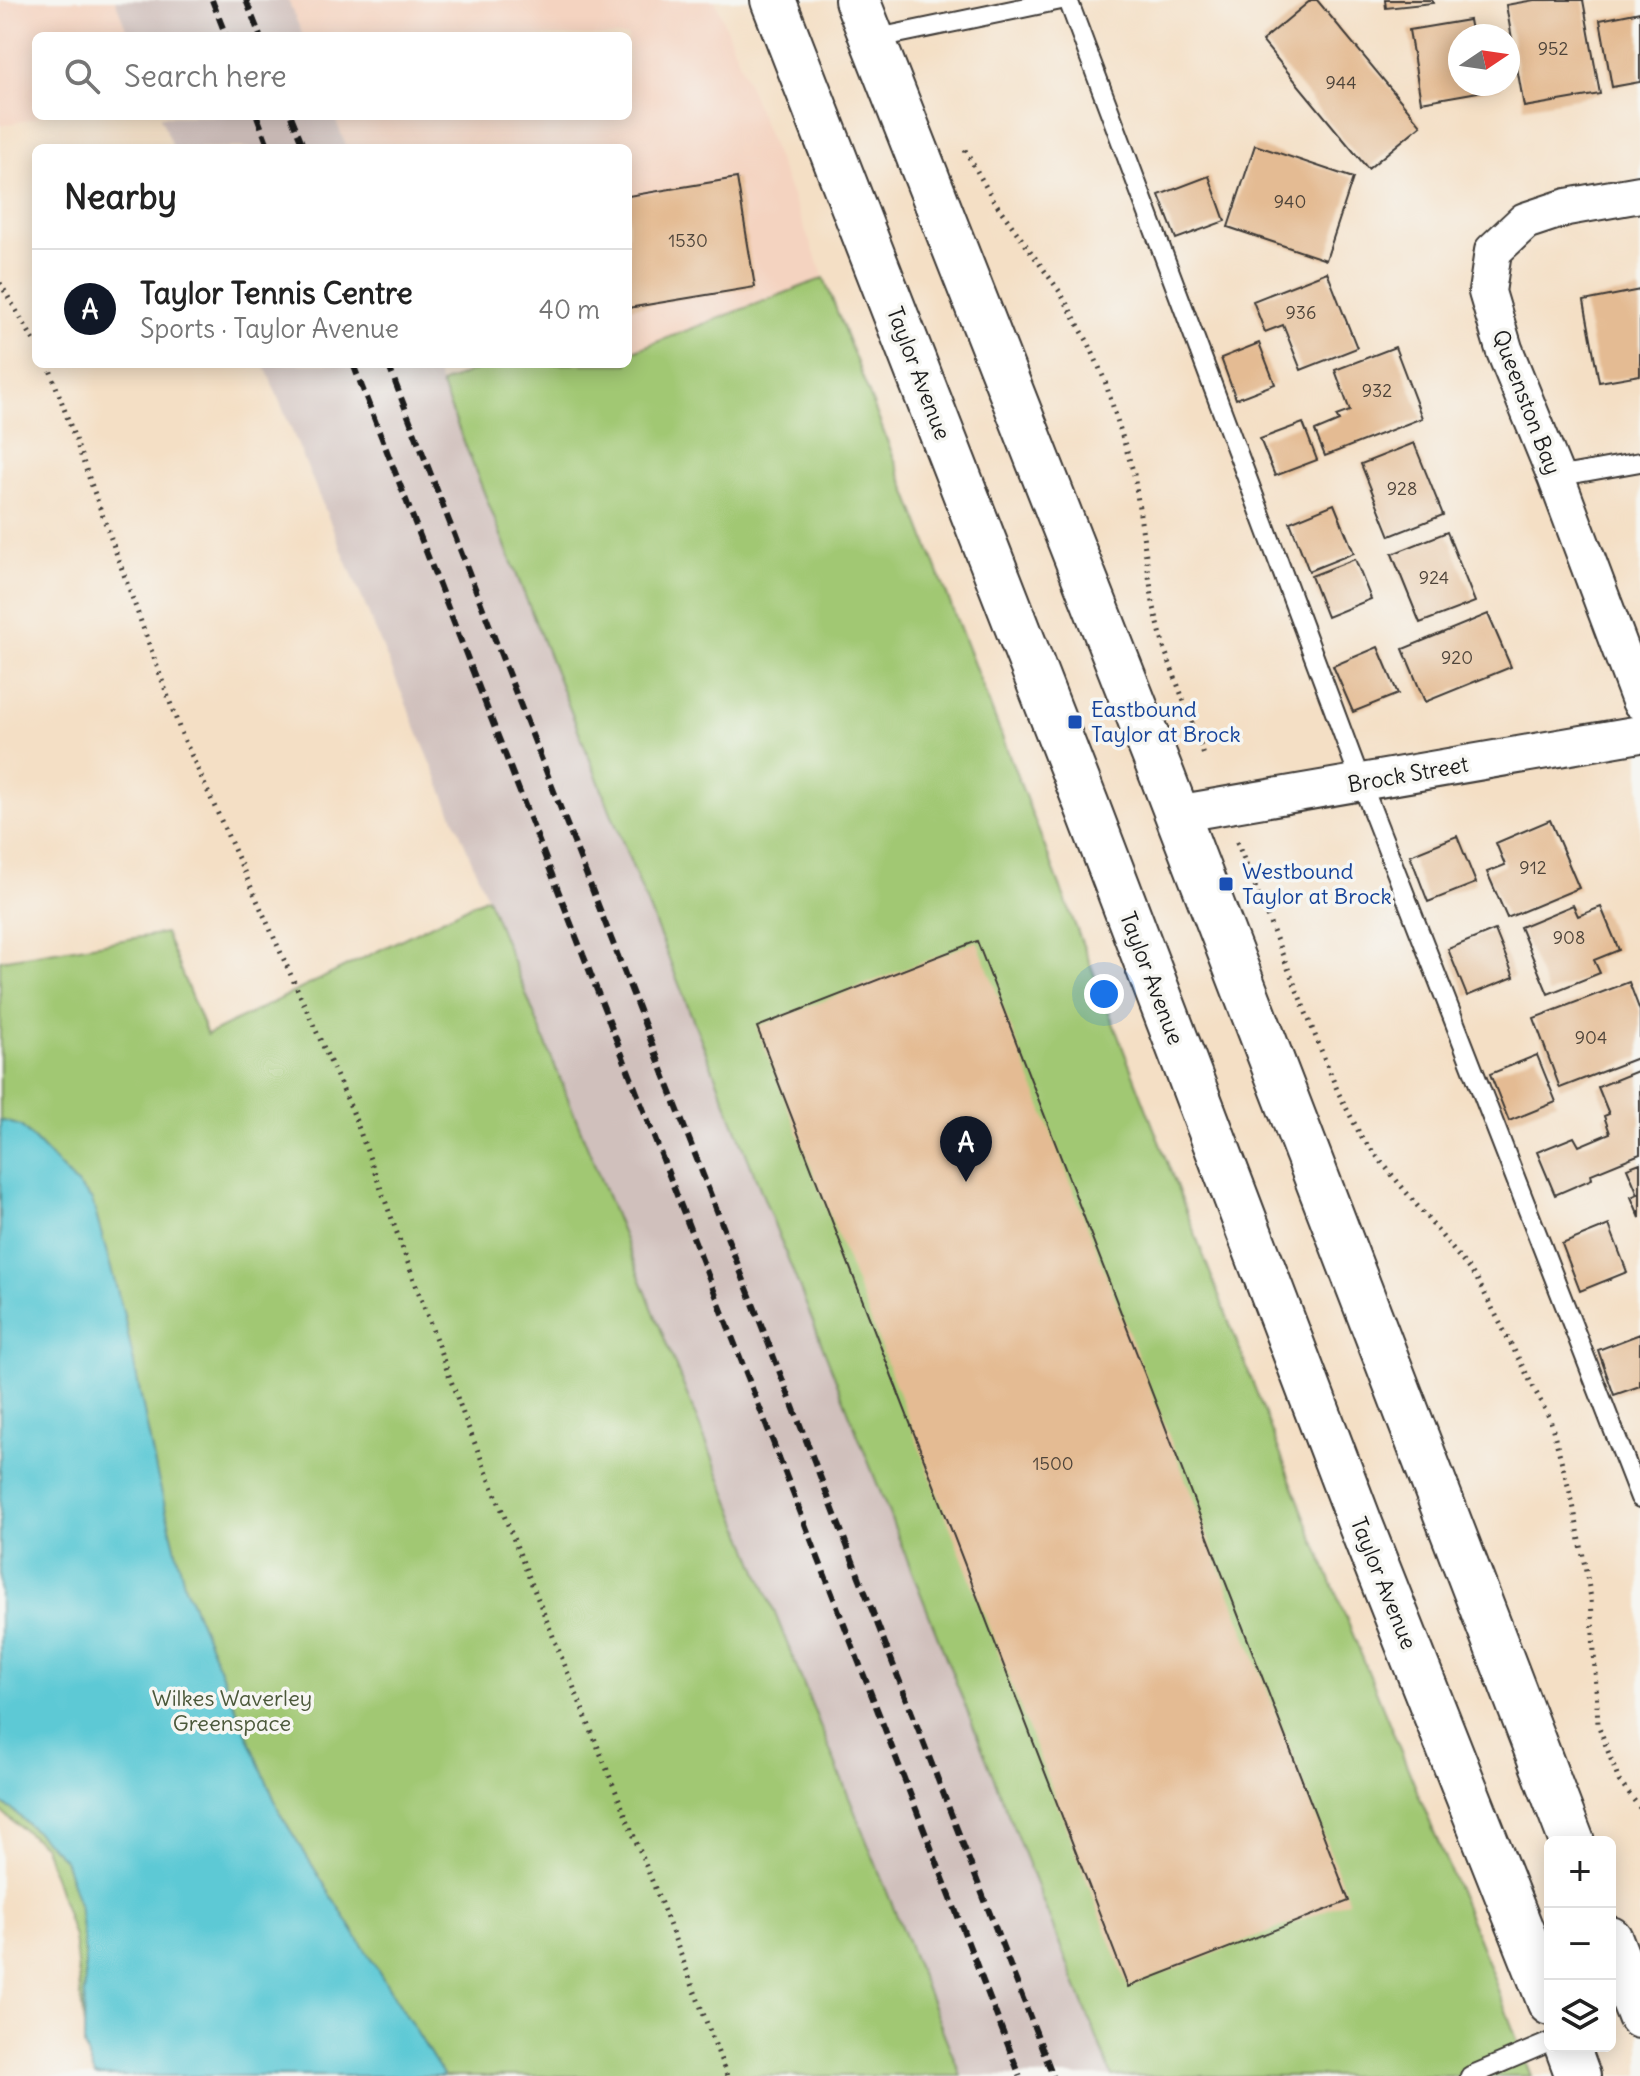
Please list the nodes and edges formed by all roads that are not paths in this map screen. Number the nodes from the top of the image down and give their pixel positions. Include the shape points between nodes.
1 (773, 0) edge
2 (1061, 0) edge
3 (1068, 0) edge
4 (865, 20) edge
5 (1640, 194) edge
6 (1640, 462) edge
7 (1556, 477) junction
8 (1640, 701) edge
9 (1640, 734) edge
10 (1361, 782) junction
11 (1176, 814) junction
12 (1640, 1498) edge
13 (1570, 1836) edge
14 (1616, 1954) edge
15 (1541, 1957) edge
16 (1546, 1980) edge
17 (1616, 2006) edge
18 (1640, 2016) edge
19 (1640, 2028) edge
20 (1544, 2045) edge
21 (1569, 2052) edge
22 (1470, 2076) edge
23 (1578, 2076) edge

1 - 15 main road, Taylor Avenue via 1361,1526
2 - 4 lane
3 - 10 lane
4 - 11 main road
5 - 7 street, Queenston Bay via 1567,207 1525,221 1493,251 1487,292
6 - 7 lane
7 - 8 street, Queenston Bay
9 - 10 street, Brock Street
10 - 11 street, Brock Street
10 - 12 lane
11 - 13 main road
14 - 18 main road
15 - 16 main road, Taylor Avenue
17 - 19 main road
20 - 22 lane
21 - 23 main road

